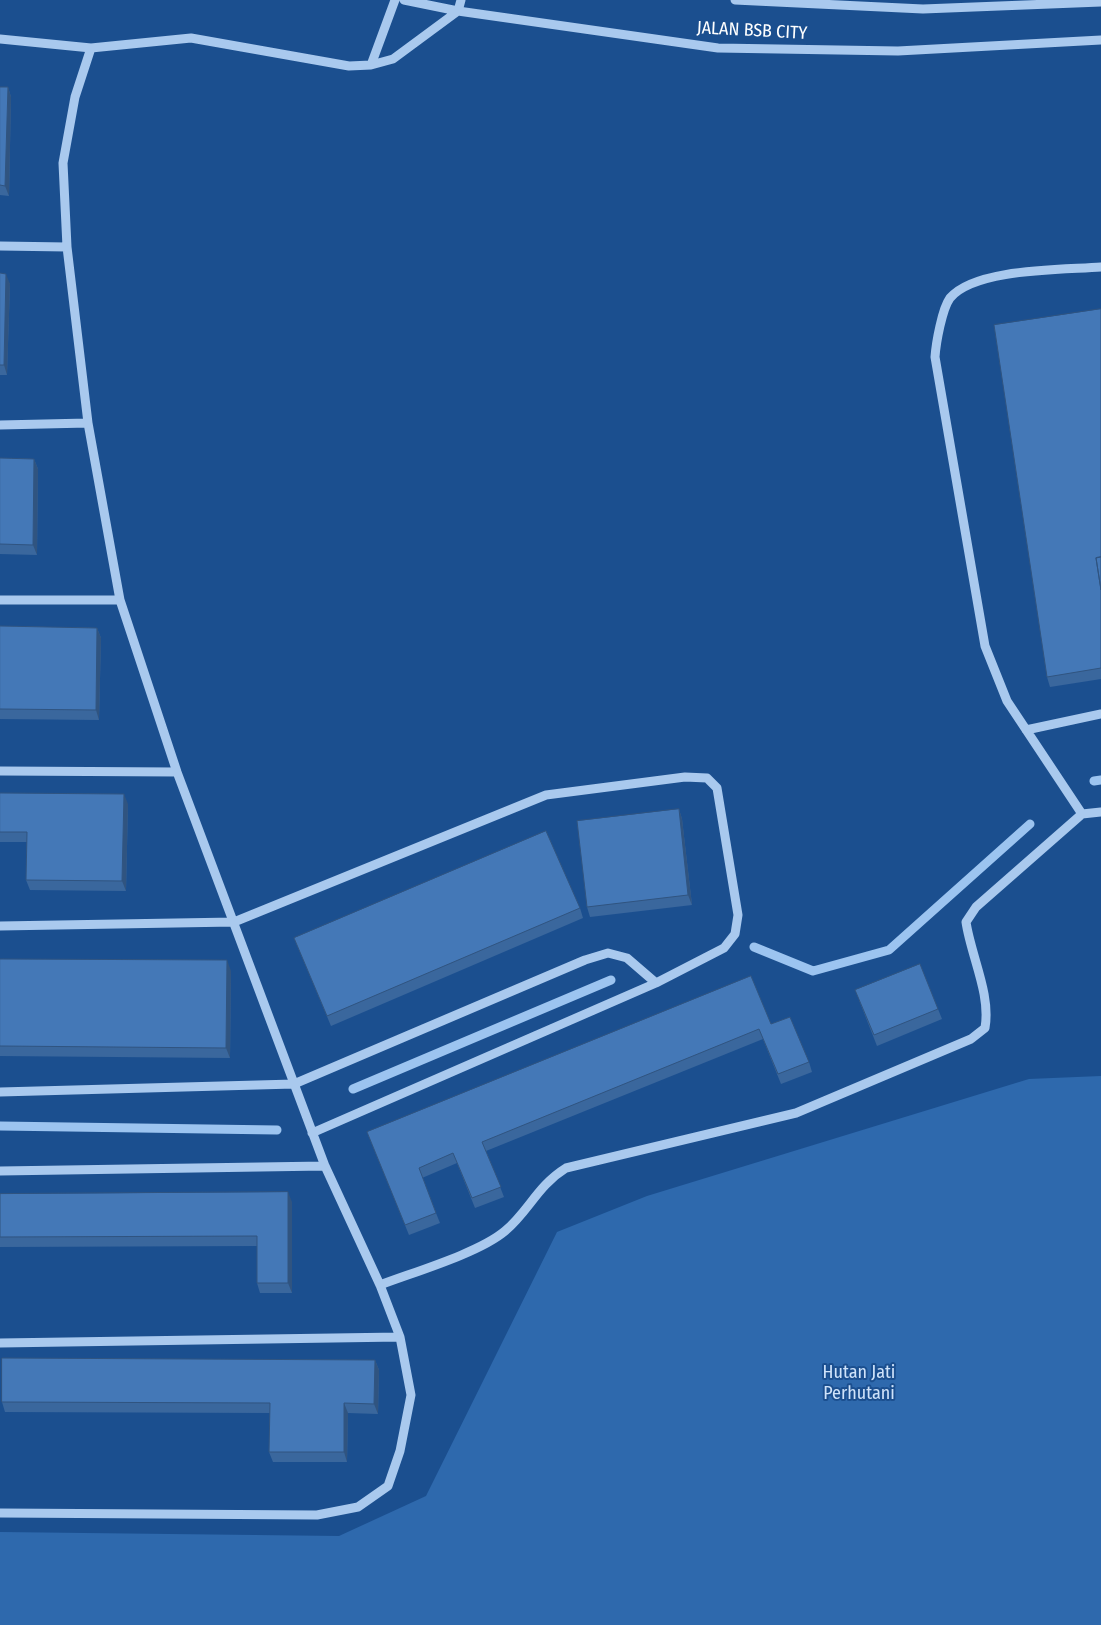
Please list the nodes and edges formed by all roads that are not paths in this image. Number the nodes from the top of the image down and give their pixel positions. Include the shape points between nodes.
1 (395, 0) edge
2 (404, 0) edge
3 (461, 0) edge
4 (735, 0) edge
5 (1101, 2) edge
6 (458, 11) junction
7 (0, 39) edge
8 (1101, 40) edge
9 (91, 48) junction
10 (371, 65) junction
11 (0, 246) edge
12 (67, 247) junction
13 (1101, 267) edge
14 (88, 424) junction
15 (0, 425) edge
16 (0, 600) edge
17 (120, 600) junction
18 (1101, 714) edge
19 (1026, 730) junction
20 (0, 771) edge
21 (176, 772) junction
22 (1101, 812) edge
23 (1082, 814) junction
24 (234, 922) junction
25 (0, 926) edge
26 (656, 983) junction
27 (294, 1084) junction
28 (0, 1092) edge
29 (312, 1133) junction
30 (325, 1166) junction
31 (0, 1171) edge
32 (380, 1285) junction
33 (400, 1336) junction
34 (0, 1343) edge
35 (0, 1513) edge

1 - 10 street
2 - 6 street, JALAN BSB CITY
3 - 6 street
4 - 5 street, JALAN BSB CITY via 923,9
6 - 8 street, JALAN BSB CITY via 718,48 898,51
6 - 10 street via 393,59
7 - 9 street
9 - 10 street via 191,38 348,66
9 - 12 street via 75,97 62,163
11 - 12 street
12 - 14 street
13 - 19 street via 998,275 968,283 950,299 936,338 935,357 986,646 1007,701
14 - 15 street
14 - 17 street
16 - 17 street
17 - 21 street
18 - 19 street
19 - 23 street
20 - 21 street
21 - 24 street
22 - 23 street
23 - 32 street via 976,907 966,922 987,1012 985,1028 971,1039 796,1113 566,1168 549,1178 506,1230 483,1245
24 - 25 street
24 - 26 street via 546,795 685,777 707,778 717,788 738,915 735,934 724,948
24 - 27 street
26 - 27 street via 626,958 608,953
26 - 29 street
27 - 28 street
27 - 29 street
29 - 30 street
30 - 31 street
30 - 32 street
32 - 33 street
33 - 34 street
33 - 35 street via 410,1394 400,1451 388,1486 358,1507 317,1515

